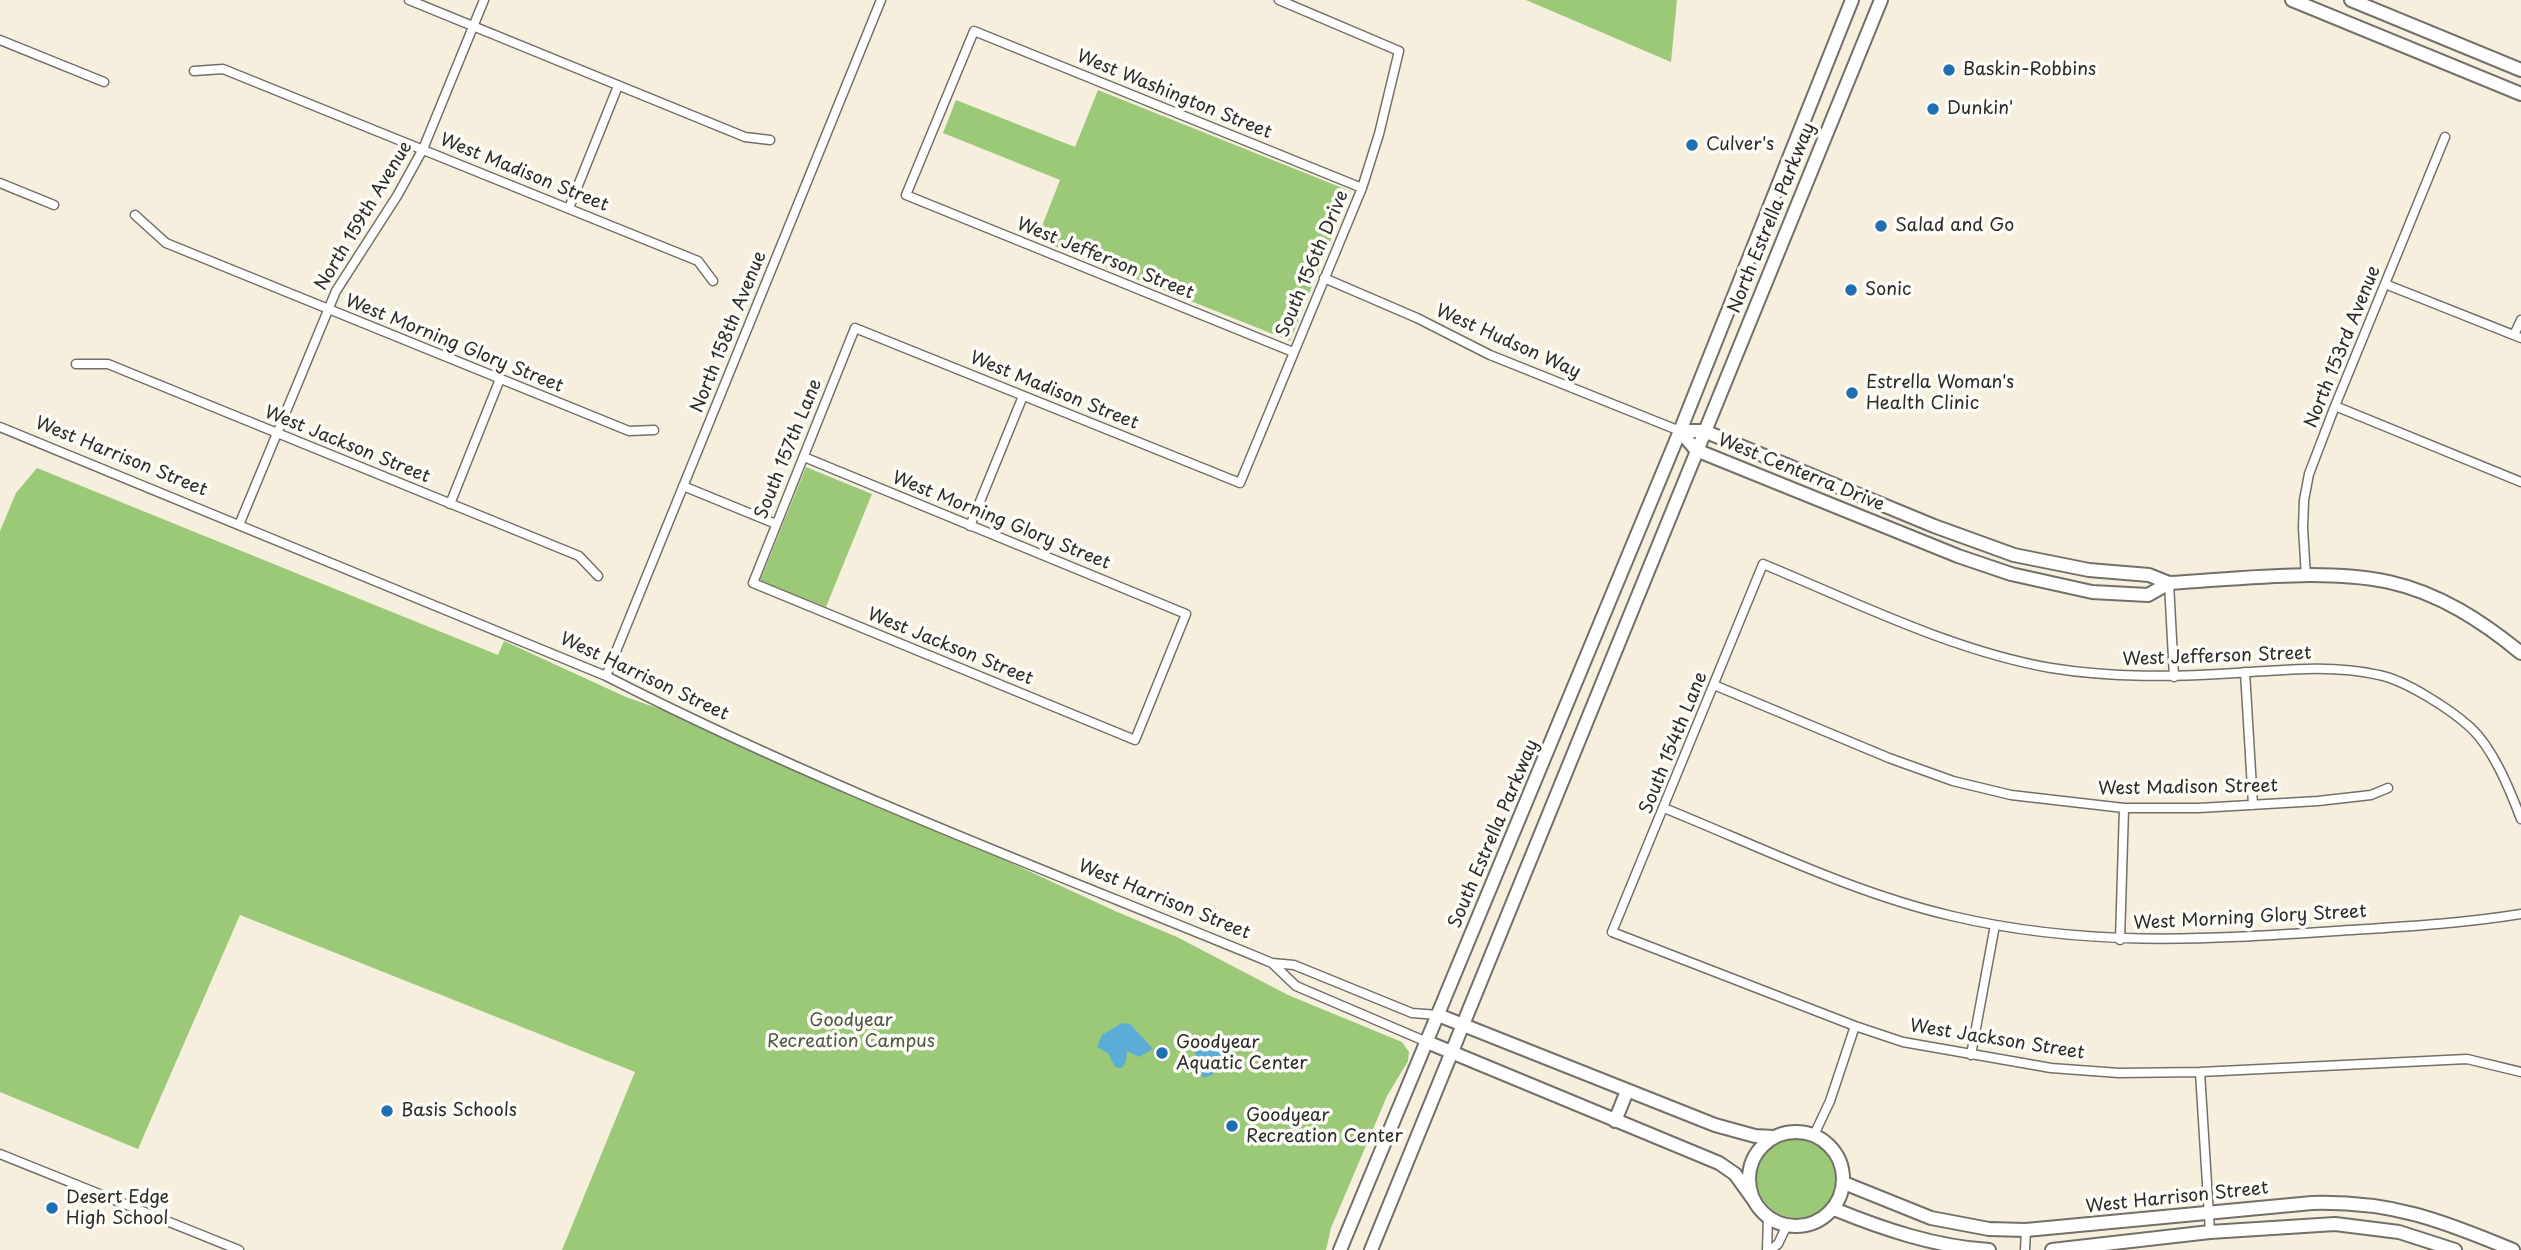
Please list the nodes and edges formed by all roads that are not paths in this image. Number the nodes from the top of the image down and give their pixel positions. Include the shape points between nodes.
1 (409, 0) edge
2 (484, 0) edge
3 (881, 0) edge
4 (1279, 0) edge
5 (1852, 0) edge
6 (1881, 0) edge
7 (2292, 0) edge
8 (2351, 0) edge
9 (473, 26) junction
10 (0, 40) edge
11 (2521, 70) edge
12 (194, 71) dead end
13 (104, 82) dead end
14 (618, 86) junction
15 (2521, 94) edge
16 (1801, 129) junction
17 (2445, 137) dead end
18 (1824, 138) junction
19 (770, 140) dead end
20 (423, 149) junction
21 (0, 183) edge
22 (1362, 188) junction
23 (906, 195) joint
24 (54, 205) dead end
25 (569, 208) junction
26 (135, 215) dead end
27 (1324, 278) junction
28 (713, 281) dead end
29 (2385, 284) junction
30 (328, 310) junction
31 (2521, 320) edge
32 (855, 328) joint
33 (2518, 337) edge
34 (1293, 352) junction
35 (76, 364) dead end
36 (500, 379) junction
37 (1023, 396) junction
38 (2334, 406) junction
39 (0, 427) edge
40 (654, 430) dead end
41 (1704, 430) junction
42 (1680, 431) junction
43 (278, 433) junction
44 (1696, 450) junction
45 (804, 457) junction
46 (2521, 482) edge
47 (1240, 483) joint
48 (683, 486) junction
49 (450, 504) junction
50 (776, 524) junction
51 (239, 525) junction
52 (970, 526) junction
53 (2034, 560) junction
54 (1763, 564) joint
55 (598, 576) dead end
56 (2306, 577) junction
57 (2029, 579) junction
58 (753, 583) joint
59 (2169, 583) junction
60 (2521, 653) edge
61 (2245, 672) junction
62 (606, 676) junction
63 (2174, 677) junction
64 (1714, 685) junction
65 (1135, 740) joint
66 (2388, 788) dead end
67 (2253, 805) junction
68 (1664, 808) junction
69 (2124, 808) junction
70 (2521, 819) edge
71 (2521, 914) edge
72 (1995, 925) junction
73 (1612, 932) joint
74 (2120, 940) junction
75 (1272, 963) junction
76 (1438, 1015) junction
77 (1463, 1024) junction
78 (1855, 1026) junction
79 (1427, 1042) junction
80 (1452, 1053) junction
81 (1970, 1055) junction
82 (2521, 1071) edge
83 (2200, 1072) junction
84 (1627, 1091) junction
85 (1615, 1121) junction
86 (1814, 1135) junction
87 (1773, 1137) junction
88 (0, 1154) edge
89 (1844, 1183) junction
90 (1753, 1199) junction
91 (1834, 1209) junction
92 (2208, 1213) junction
93 (1768, 1217) junction
94 (1787, 1225) junction
95 (2026, 1230) junction
96 (2210, 1232) junction
97 (239, 1250) edge
98 (1340, 1250) edge
99 (1371, 1250) edge
100 (1768, 1250) edge
101 (1989, 1250) edge
102 (2025, 1250) edge
103 (2052, 1250) edge
104 (2455, 1250) edge
105 (2514, 1250) edge

1 - 9 street
2 - 9 street, North 159th Avenue
3 - 48 street, North 158th Avenue
4 - 22 street, South 156th Drive via 1399,51
5 - 16 street, North Estrella Parkway
6 - 18 street, North Estrella Parkway
7 - 15 street
8 - 11 street
9 - 14 street
9 - 20 street, North 159th Avenue
10 - 13 street
12 - 20 street, West Madison Street via 223,69
14 - 19 street via 745,137
14 - 25 street
16 - 18 street
16 - 42 street, North Estrella Parkway
17 - 29 street, North 153rd Avenue
18 - 41 street, North Estrella Parkway
20 - 25 street, West Madison Street
20 - 30 street, North 159th Avenue via 345,274
21 - 24 street
22 - 23 street, West Washington Street via 974,31
22 - 27 street, South 156th Drive
23 - 34 street, West Jefferson Street
25 - 28 street, West Madison Street via 698,261
26 - 30 street, West Morning Glory Street via 166,243
27 - 34 street, South 156th Drive
27 - 42 street, West Hudson Way via 1490,355
29 - 33 street
29 - 38 street, North 153rd Avenue
30 - 36 street, West Morning Glory Street
30 - 43 street, North 159th Avenue
31 - 33 street
32 - 37 street, West Madison Street
32 - 45 street, South 157th Lane
34 - 47 street, South 156th Drive
35 - 43 street, West Jackson Street via 108,363
36 - 40 street, West Morning Glory Street via 629,431
36 - 49 street
37 - 47 street, West Madison Street
37 - 52 street
38 - 46 street
38 - 56 street, North 153rd Avenue via 2304,500
39 - 51 street, West Harrison Street
41 - 42 street, West Centerra Drive
41 - 44 street, North Estrella Parkway
41 - 53 street, West Centerra Drive via 1934,526
42 - 44 street, West Centerra Drive
42 - 76 street, South Estrella Parkway
43 - 49 street, West Jackson Street
43 - 51 street, North 159th Avenue
44 - 57 street, West Centerra Drive via 1958,556
44 - 77 street
45 - 50 street, South 157th Lane
45 - 52 street, West Morning Glory Street
48 - 50 street
48 - 62 street, North 158th Avenue
49 - 55 street, West Jackson Street via 579,556
50 - 58 street, South 157th Lane
51 - 62 street, West Harrison Street
52 - 65 street, West Morning Glory Street via 1186,614
53 - 57 street
53 - 59 street, West Centerra Drive via 2149,575
54 - 63 street, West Jefferson Street via 1935,635 1999,655 2049,668 2111,676
54 - 64 street, South 154th Lane
56 - 59 street, West Centerra Drive
56 - 60 street, West Centerra Drive via 2360,578 2418,591 2478,620
57 - 59 street, West Centerra Drive via 2092,592 2148,595
58 - 65 street, West Jackson Street
59 - 63 street
61 - 63 street, West Jefferson Street
61 - 67 street
61 - 70 street, West Jefferson Street via 2322,668 2380,675 2433,699 2471,728 2504,776
62 - 75 street, West Harrison Street via 843,787
64 - 68 street, South 154th Lane
64 - 69 street, West Madison Street via 1953,781 2011,795
66 - 67 street, West Madison Street via 2371,795
67 - 69 street, West Madison Street
68 - 72 street, West Morning Glory Street via 1895,901
68 - 73 street, South 154th Lane
69 - 74 street
71 - 74 street, West Morning Glory Street via 2231,939
72 - 74 street, West Morning Glory Street
72 - 81 street
73 - 78 street, West Jackson Street
75 - 76 street, West Harrison Street via 1294,965 1412,1013
75 - 79 street, West Harrison Street via 1296,986
76 - 77 street, West Harrison Street
76 - 79 street, South Estrella Parkway
77 - 80 street
77 - 84 street, West Harrison Street
78 - 81 street, West Jackson Street via 1903,1042
78 - 86 street
79 - 80 street, West Harrison Street
79 - 98 street, South Estrella Parkway
80 - 85 street, West Harrison Street
80 - 99 street
81 - 83 street, West Jackson Street via 2064,1069
82 - 83 street, West Jackson Street via 2467,1059
83 - 92 street
84 - 85 street
84 - 87 street, West Harrison Street via 1735,1132
85 - 90 street, West Harrison Street via 1719,1163 1735,1174
86 - 87 street via 1787,1132
86 - 89 street via 1837,1154
87 - 90 street via 1754,1157 1749,1171
88 - 97 street
89 - 91 street
89 - 95 street, West Harrison Street via 1931,1218 1989,1229
90 - 93 street
91 - 94 street via 1809,1226
91 - 101 street via 1913,1236
92 - 95 street, West Harrison Street
92 - 96 street
92 - 105 street, West Harrison Street via 2312,1203 2376,1205 2438,1220
93 - 94 street
93 - 100 street
94 - 100 street via 1778,1244
95 - 102 street
96 - 103 street
96 - 104 street via 2335,1224 2399,1232

